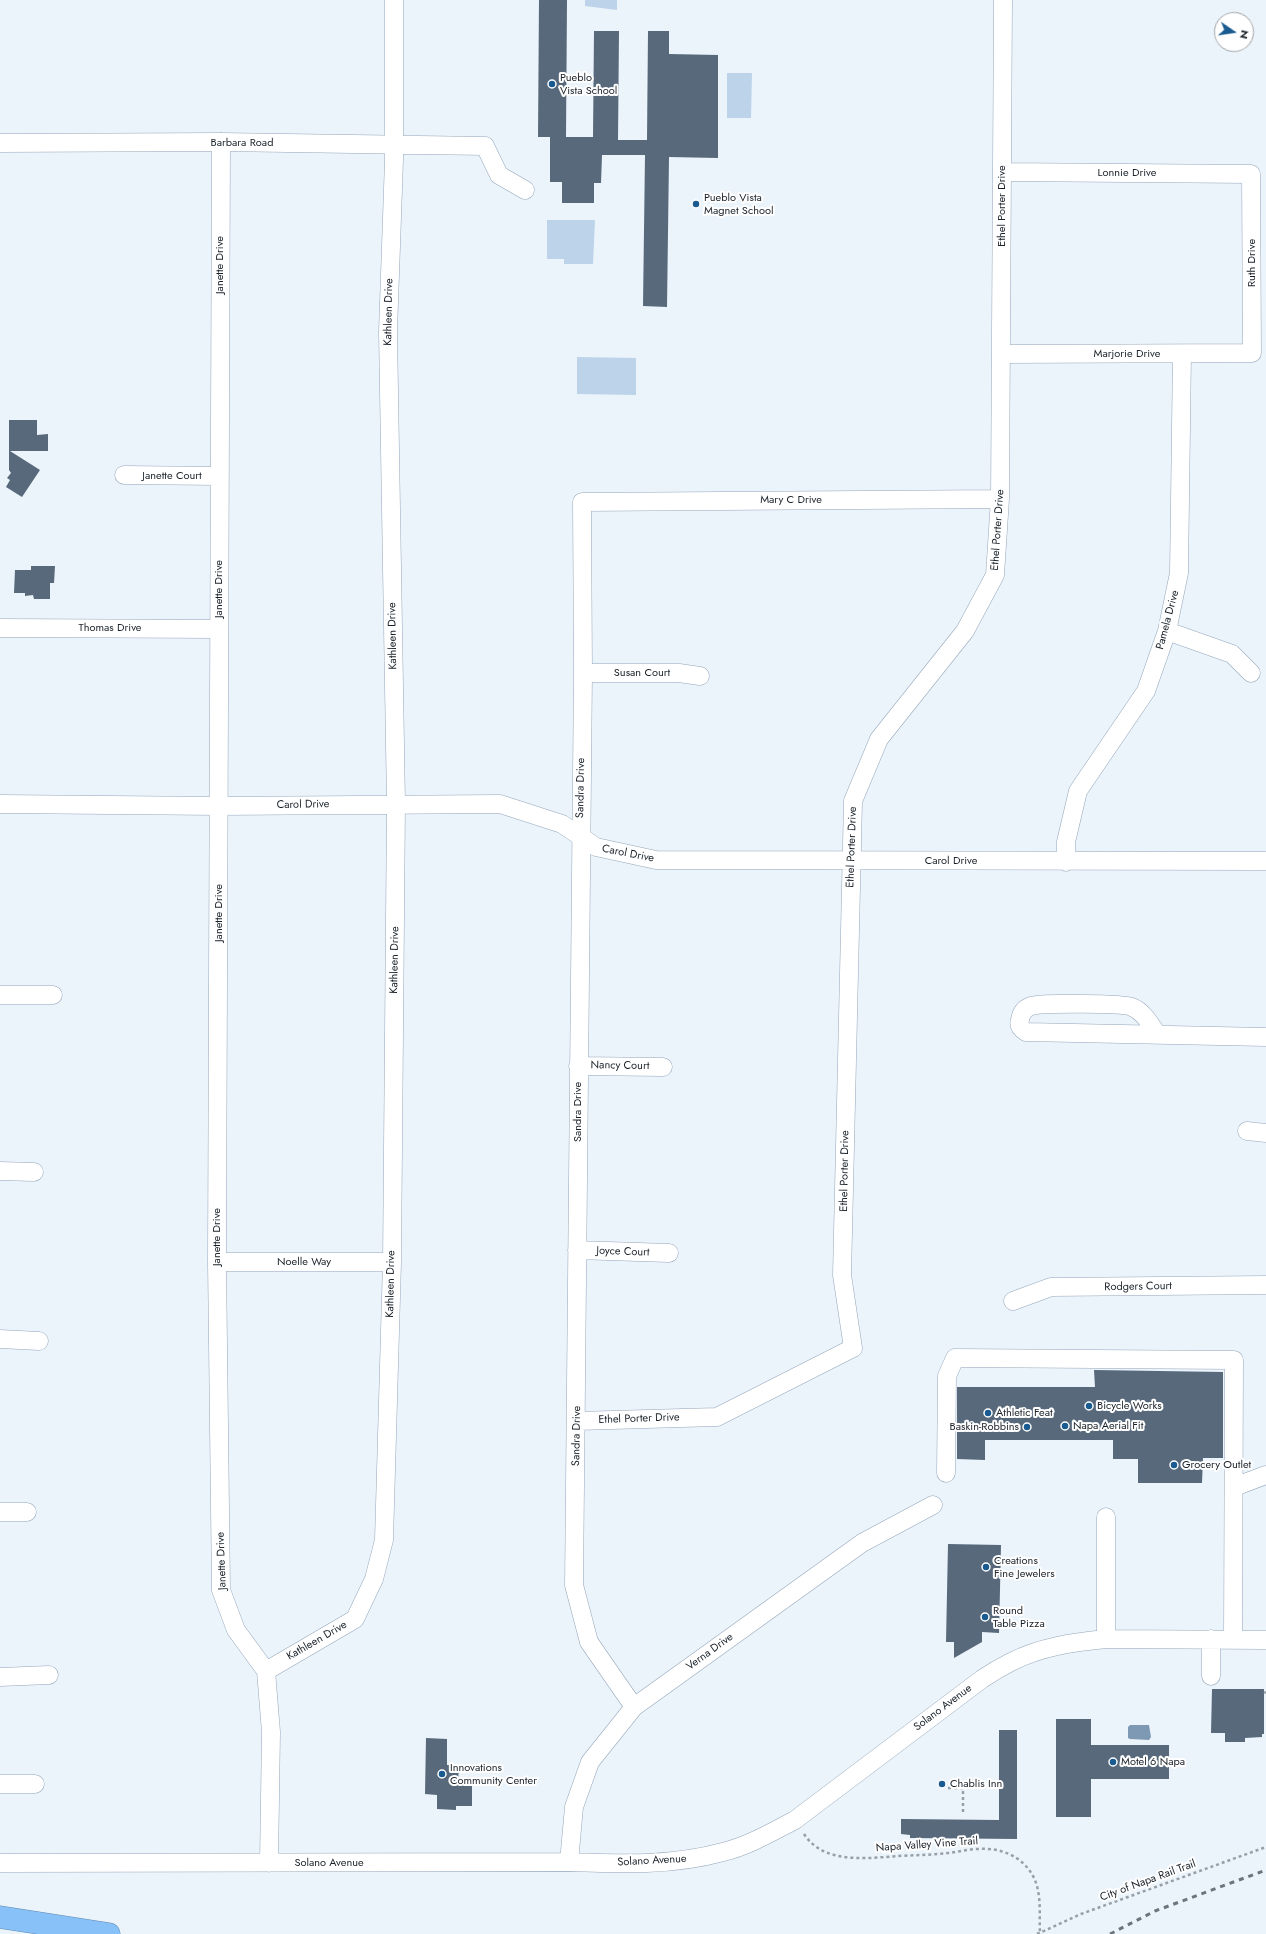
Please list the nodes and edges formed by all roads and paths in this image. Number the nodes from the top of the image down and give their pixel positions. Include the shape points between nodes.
1 (394, 0) edge
2 (1003, 0) edge
3 (0, 142) edge
4 (221, 142) junction
5 (394, 144) junction
6 (1002, 172) junction
7 (1251, 174) joint
8 (525, 190) dead end
9 (1252, 353) joint
10 (1002, 354) junction
11 (1182, 354) junction
12 (124, 475) dead end
13 (219, 476) junction
14 (1000, 499) junction
15 (582, 502) joint
16 (0, 628) edge
17 (219, 629) junction
18 (1167, 631) junction
19 (583, 673) junction
20 (1251, 673) dead end
21 (700, 676) dead end
22 (0, 804) edge
23 (396, 804) junction
24 (219, 806) junction
25 (580, 837) junction
26 (851, 860) junction
27 (1266, 861) edge
28 (1066, 862) junction
29 (0, 995) edge
30 (53, 995) dead end
31 (1157, 1034) junction
32 (1266, 1037) edge
33 (578, 1066) junction
34 (663, 1067) dead end
35 (1247, 1131) dead end
36 (1266, 1133) edge
37 (0, 1171) edge
38 (34, 1172) dead end
39 (577, 1250) junction
40 (669, 1253) dead end
41 (217, 1262) junction
42 (392, 1262) junction
43 (1266, 1285) edge
44 (1013, 1301) dead end
45 (0, 1339) edge
46 (39, 1341) dead end
47 (577, 1421) junction
48 (946, 1473) dead end
49 (1266, 1475) edge
50 (1234, 1487) junction
51 (933, 1505) dead end
52 (0, 1512) edge
53 (27, 1512) dead end
54 (1106, 1517) dead end
55 (1106, 1639) junction
56 (1211, 1640) junction
57 (1233, 1640) junction
58 (1266, 1640) edge
59 (266, 1671) junction
60 (49, 1675) dead end
61 (1211, 1676) dead end
62 (0, 1677) edge
63 (634, 1707) junction
64 (0, 1784) edge
65 (35, 1784) dead end
66 (948, 1788) dead end
67 (963, 1812) dead end
68 (795, 1820) junction
69 (1266, 1847) edge
70 (569, 1862) junction
71 (0, 1863) edge
72 (269, 1863) junction
73 (0, 1917) edge
74 (99, 1932) edge
75 (1038, 1933) edge
76 (124, 1934) edge

1 - 5 street, Kathleen Drive
2 - 6 street, Ethel Porter Drive
3 - 4 street, Barbara Road
4 - 5 street, Barbara Road
4 - 13 street, Janette Drive
5 - 8 street, Barbara Road via 484,146 499,175
5 - 23 street, Kathleen Drive via 388,332
6 - 7 street, Lonnie Drive
6 - 10 street, Ethel Porter Drive
7 - 9 street, Ruth Drive
9 - 11 street, Marjorie Drive
10 - 11 street, Marjorie Drive
10 - 14 street, Ethel Porter Drive
11 - 18 street, Pamela Drive via 1179,573
12 - 13 street, Janette Court
13 - 17 street, Janette Drive
14 - 15 street, Mary C Drive
14 - 26 street, Ethel Porter Drive via 995,575 965,630 879,739 853,801
15 - 19 street, Sandra Drive
16 - 17 street, Thomas Drive
17 - 24 street, Janette Drive
18 - 20 street via 1232,654
18 - 28 street, Pamela Drive via 1146,691 1078,791 1066,842
19 - 21 street, Susan Court
19 - 25 street, Sandra Drive
22 - 24 street, Carol Drive
23 - 24 street, Carol Drive
23 - 25 street, Carol Drive via 500,804 562,824
23 - 42 street, Kathleen Drive
24 - 41 street, Janette Drive
25 - 26 street, Carol Drive via 596,847 656,860
25 - 33 street, Sandra Drive
26 - 28 street, Carol Drive
26 - 47 street, Ethel Porter Drive via 842,1275 853,1348 718,1417
27 - 28 street, Carol Drive
29 - 30 street
31 - 31 street via 1141,1012 1127,1006 1044,1004 1027,1009 1019,1022 1026,1032
31 - 32 street
33 - 34 street, Nancy Court
33 - 39 street, Sandra Drive
35 - 36 street
37 - 38 street
39 - 40 street, Joyce Court
39 - 47 street, Sandra Drive
41 - 42 street, Noelle Way
41 - 59 street, Janette Drive via 222,1590 236,1630
42 - 59 street, Kathleen Drive via 384,1540 374,1579 355,1619
43 - 44 street, Rodgers Court via 1051,1287
45 - 46 street
47 - 63 street, Sandra Drive via 574,1585 589,1642
48 - 50 street via 947,1376 955,1358 1234,1360
49 - 50 street
50 - 57 street
51 - 63 street, Verna Drive via 862,1543
52 - 53 street
54 - 55 street
55 - 56 street, Solano Avenue
55 - 68 street, Solano Avenue via 1045,1649 1011,1662 982,1679
56 - 57 street, Solano Avenue
56 - 61 street
57 - 58 street, Solano Avenue
59 - 72 street via 271,1732
60 - 62 street
63 - 70 street, Verna Drive via 590,1762 574,1808
64 - 65 street
66 - 67 path via 963,1788
68 - 70 street, Solano Avenue via 768,1835 724,1852 679,1861 631,1864
68 - 75 path, Napa Valley Vine Trail via 814,1846 837,1856 869,1858 978,1849 991,1849 1011,1855 1026,1866 1034,1878 1040,1898
69 - 75 path, City of Napa Rail Trail via 1081,1914
70 - 72 street, Solano Avenue
71 - 72 street, Solano Avenue
73 - 74 highway
74 - 76 highway

